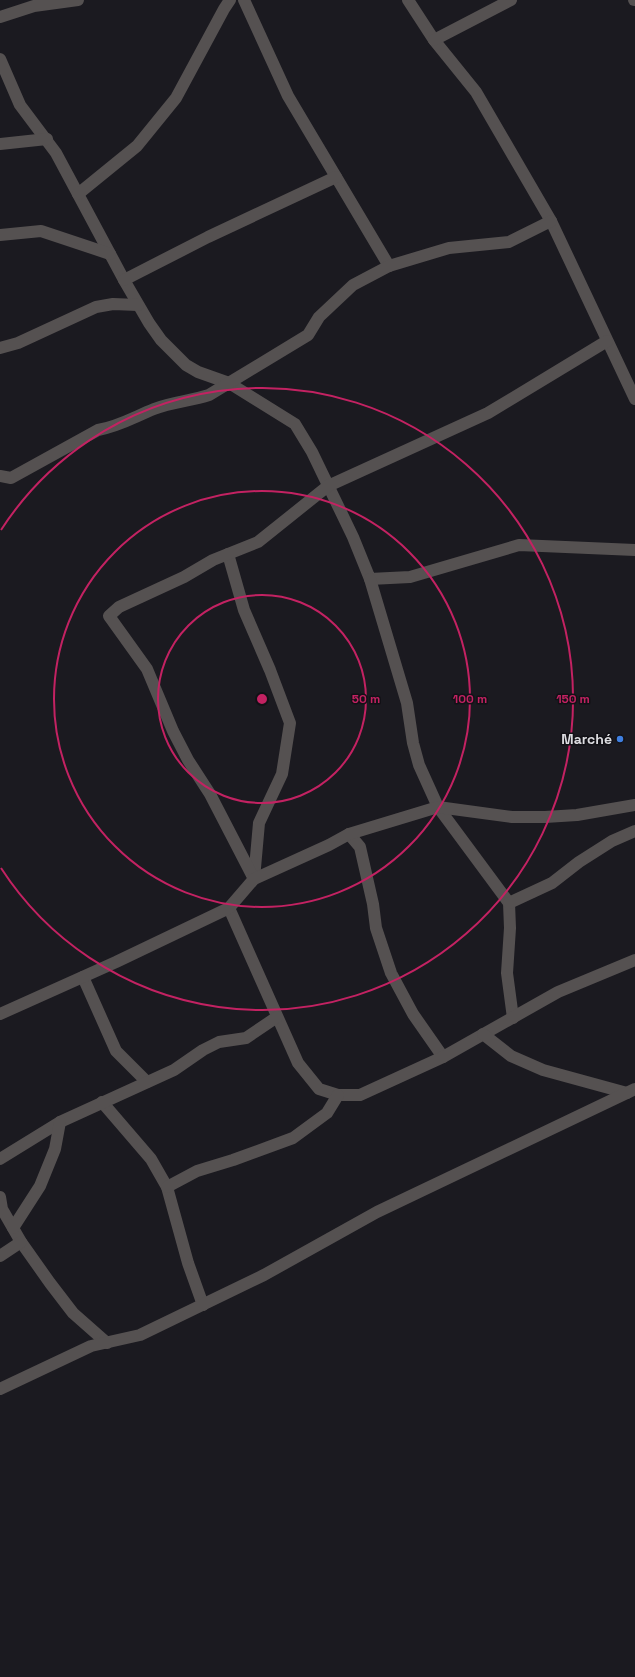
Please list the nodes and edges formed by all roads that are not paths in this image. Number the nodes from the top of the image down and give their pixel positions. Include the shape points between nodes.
1 (78, 0) edge
2 (230, 0) edge
3 (244, 0) edge
4 (408, 0) edge
5 (511, 0) edge
6 (0, 17) edge
7 (434, 40) junction
8 (0, 59) edge
9 (47, 139) junction
10 (0, 144) edge
11 (336, 177) junction
12 (78, 194) junction
13 (550, 221) junction
14 (0, 234) edge
15 (110, 254) junction
16 (389, 266) junction
17 (124, 280) junction
18 (138, 305) junction
19 (607, 341) junction
20 (0, 348) edge
21 (229, 383) junction
22 (635, 399) edge
23 (5, 477) edge
24 (0, 485) edge
25 (328, 486) junction
26 (635, 550) edge
27 (228, 554) junction
28 (370, 579) junction
29 (635, 805) edge
30 (438, 807) junction
31 (635, 831) edge
32 (349, 834) junction
33 (254, 879) junction
34 (509, 903) junction
35 (229, 908) junction
36 (635, 960) edge
37 (83, 977) junction
38 (0, 1014) edge
39 (277, 1017) junction
40 (513, 1018) junction
41 (483, 1034) junction
42 (444, 1057) junction
43 (147, 1082) junction
44 (631, 1091) edge
45 (338, 1096) junction
46 (102, 1102) junction
47 (60, 1122) junction
48 (0, 1159) edge
49 (167, 1187) junction
50 (0, 1197) edge
51 (13, 1228) junction
52 (21, 1242) junction
53 (0, 1256) edge
54 (203, 1305) junction
55 (106, 1343) junction
56 (0, 1389) edge

1 - 6 street via 34,6
2 - 12 street via 176,98 137,146
3 - 11 street via 288,96
4 - 7 street
5 - 7 street
7 - 13 street via 476,92
8 - 9 street via 20,105
9 - 10 street
9 - 12 street
11 - 16 street
11 - 17 street
12 - 15 street
13 - 16 street via 509,242 449,248
13 - 19 street
14 - 15 street via 41,231
15 - 17 street
16 - 21 street via 353,285 319,316 308,336
17 - 18 street
18 - 20 street via 113,304 96,307 18,343
18 - 21 street via 161,340 186,365
19 - 22 street
19 - 25 street via 488,413
21 - 23 street via 193,401 155,408 114,427 98,430
21 - 25 street via 295,424
23 - 24 street
25 - 27 street via 258,542
25 - 28 street
26 - 28 street via 519,545 410,577
27 - 33 street via 244,610 290,723 282,774 259,822
27 - 33 street via 119,608 109,616 147,669 173,731 210,794
28 - 30 street via 407,703 419,765
29 - 30 street via 577,815 544,817 512,817
30 - 32 street
30 - 34 street
31 - 34 street via 612,841 552,882
32 - 33 street
32 - 42 street via 360,848 376,928 391,974 413,1014
33 - 35 street
34 - 40 street via 507,973
35 - 37 street
35 - 39 street
36 - 40 street via 558,992
37 - 38 street
37 - 43 street via 116,1051
39 - 43 street via 246,1038 219,1042 174,1070
39 - 45 street via 298,1064 319,1089
40 - 41 street
41 - 42 street
41 - 44 street via 511,1056 543,1070
42 - 45 street via 360,1094
43 - 46 street
44 - 54 street via 377,1212 264,1275
45 - 49 street via 327,1113 293,1138 197,1171
46 - 47 street
46 - 49 street via 151,1159
47 - 48 street
47 - 51 street via 55,1149 40,1186
49 - 54 street via 188,1263
50 - 51 street via 2,1209
51 - 52 street
52 - 53 street
52 - 55 street via 73,1313
54 - 55 street via 140,1336
55 - 56 street via 91,1346

